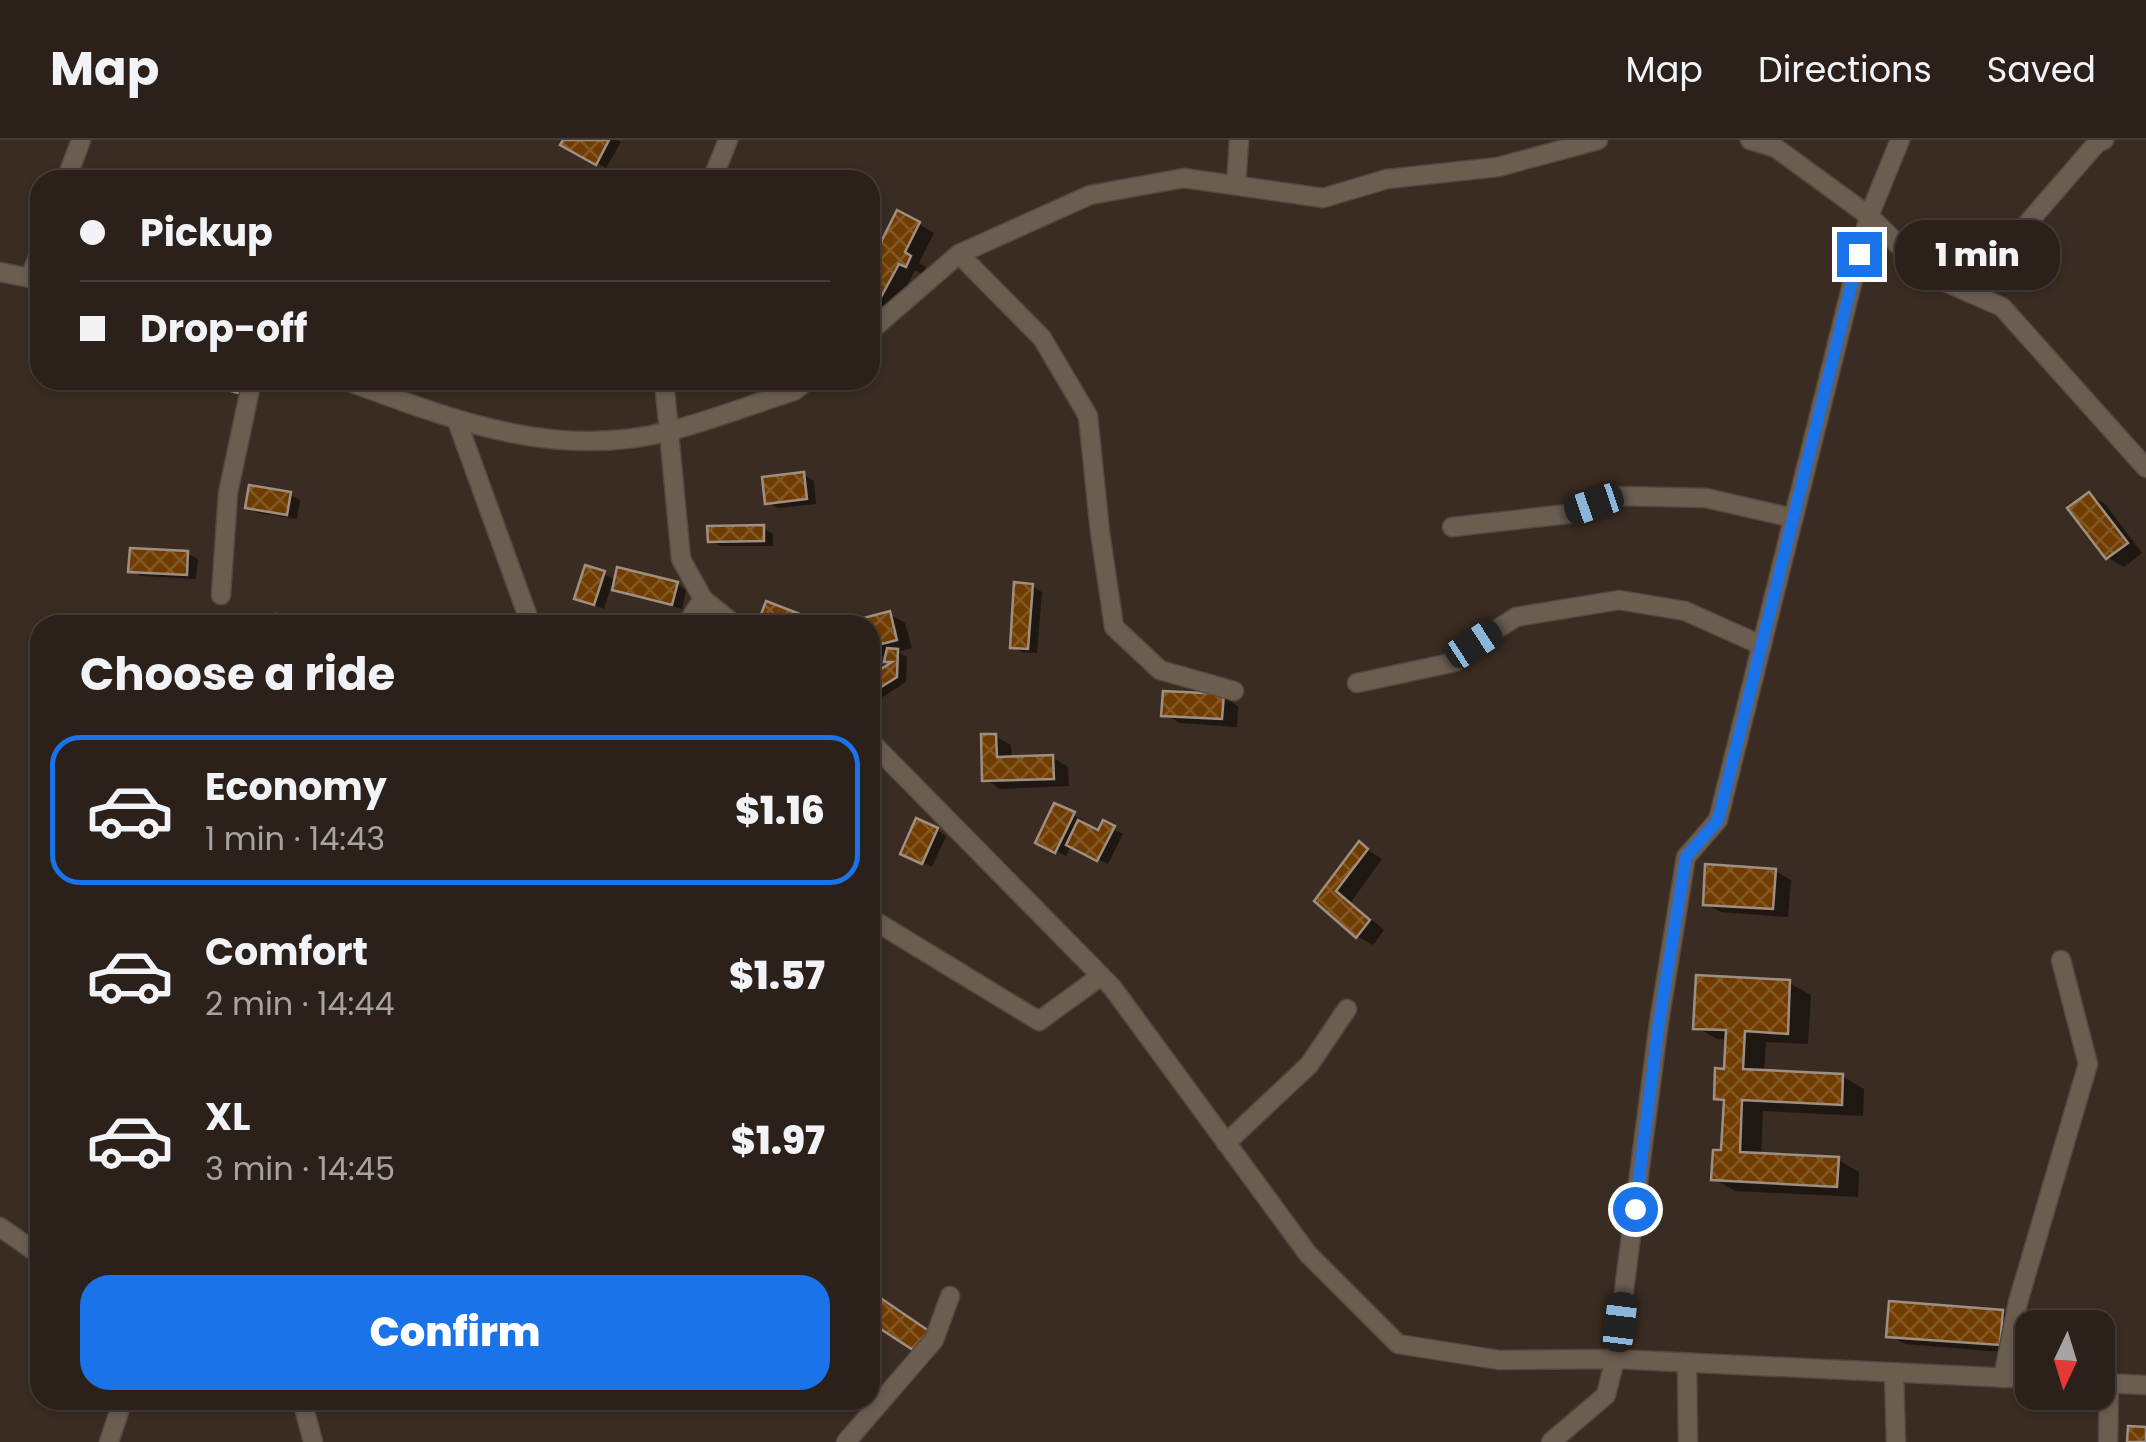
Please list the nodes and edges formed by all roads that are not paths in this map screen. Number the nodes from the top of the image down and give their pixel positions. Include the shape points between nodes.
1 (82, 140) edge
2 (728, 140) edge
3 (1239, 140) edge
4 (1598, 140) edge
5 (1750, 140) edge
6 (1900, 140) edge
7 (2104, 140) edge
8 (70, 170) edge
9 (716, 170) edge
10 (1236, 185) junction
11 (1869, 216) junction
12 (959, 254) junction
13 (0, 272) edge
14 (30, 278) edge
15 (1968, 292) junction
16 (880, 322) edge
17 (250, 390) edge
18 (372, 390) edge
19 (665, 390) edge
20 (795, 390) edge
21 (457, 421) junction
22 (668, 431) junction
23 (2146, 468) edge
24 (1793, 518) junction
25 (1452, 526) dead end
26 (221, 595) dead end
27 (703, 599) junction
28 (527, 615) edge
29 (693, 615) edge
30 (723, 615) edge
31 (1761, 646) junction
32 (1357, 683) dead end
33 (1234, 691) dead end
34 (880, 751) edge
35 (880, 924) edge
36 (2060, 960) dead end
37 (1101, 976) junction
38 (1346, 1008) dead end
39 (1226, 1143) junction
40 (0, 1226) edge
41 (30, 1248) edge
42 (950, 1296) dead end
43 (1616, 1359) junction
44 (1686, 1363) junction
45 (1894, 1372) junction
46 (2002, 1378) junction
47 (2015, 1378) edge
48 (2115, 1384) edge
49 (2146, 1385) edge
50 (880, 1403) edge
51 (120, 1410) edge
52 (305, 1410) edge
53 (874, 1410) edge
54 (2105, 1410) edge
55 (109, 1442) edge
56 (313, 1442) edge
57 (846, 1442) edge
58 (1551, 1442) edge
59 (1688, 1442) edge
60 (1896, 1442) edge
61 (2108, 1442) edge

1 - 8 street
2 - 9 street
3 - 10 street
4 - 10 street via 1498,167 1387,179 1323,198
5 - 11 street via 1776,148
6 - 11 street
7 - 15 street
10 - 12 street via 1184,178 1090,195
11 - 15 street via 1929,275
11 - 24 street
12 - 16 street
12 - 33 street via 1042,338 1088,416 1114,627 1160,670
13 - 14 street
15 - 23 street via 2002,307
17 - 26 street via 228,493
18 - 21 street
19 - 22 street
20 - 22 street
21 - 22 street via 519,437 610,440
21 - 28 street
22 - 27 street via 681,559
24 - 25 street via 1706,498 1619,496 1568,514
24 - 31 street
27 - 29 street
27 - 30 street
31 - 32 street via 1685,611 1620,600 1516,617 1454,662
31 - 43 street via 1718,820 1686,857
34 - 37 street
35 - 37 street via 1039,1021
36 - 46 street via 2088,1064
37 - 39 street
38 - 39 street via 1308,1065
39 - 43 street via 1308,1254 1398,1344 1499,1360
40 - 41 street
42 - 50 street via 934,1340
43 - 44 street
43 - 58 street via 1606,1395
44 - 45 street
44 - 59 street
45 - 46 street
45 - 60 street
46 - 47 street
48 - 49 street
51 - 55 street
52 - 56 street
53 - 57 street
54 - 61 street

